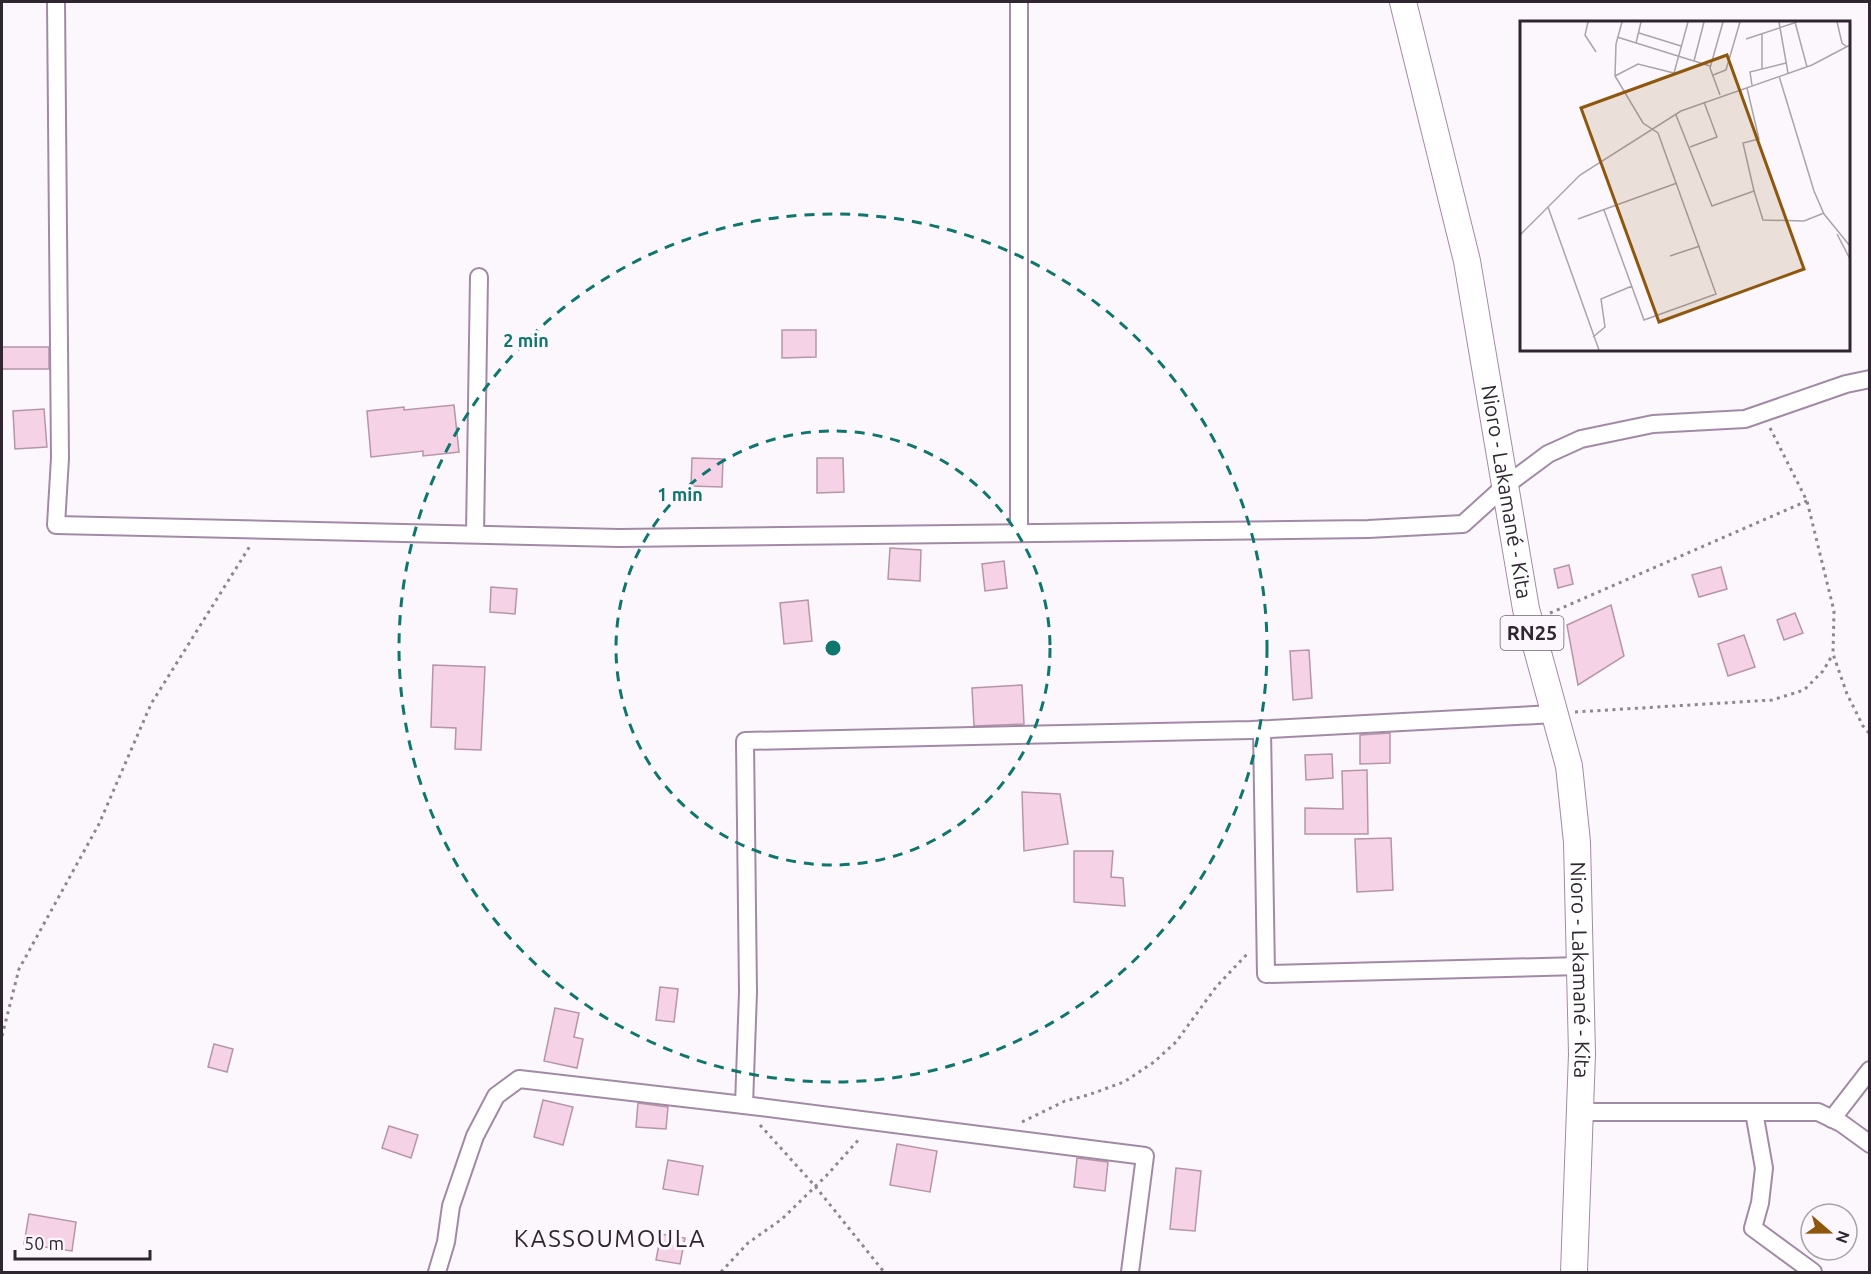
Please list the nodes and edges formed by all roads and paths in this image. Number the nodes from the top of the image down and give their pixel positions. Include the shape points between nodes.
1 (56, 2) edge
2 (1019, 2) edge
3 (1403, 2) edge
4 (479, 277) dead end
5 (1869, 379) edge
6 (1763, 413) junction
7 (1505, 486) junction
8 (1807, 501) junction
9 (260, 530) junction
10 (1019, 533) junction
11 (475, 534) junction
12 (1529, 622) junction
13 (1833, 654) junction
14 (1555, 714) junction
15 (1262, 729) junction
16 (1869, 734) edge
17 (1265, 934) junction
18 (1580, 966) junction
19 (2, 1036) edge
20 (1869, 1070) edge
21 (744, 1105) junction
22 (1580, 1112) junction
23 (1754, 1112) junction
24 (1832, 1119) junction
25 (875, 1122) junction
26 (994, 1137) junction
27 (1869, 1144) edge
28 (815, 1186) junction
29 (437, 1272) edge
30 (721, 1272) edge
31 (884, 1272) edge
32 (1130, 1272) edge
33 (1574, 1272) edge
34 (1813, 1272) edge

1 - 9 street via 60,458 56,525
2 - 10 street
3 - 7 main road, Nioro - Lakamané - Kita / RN25 via 1467,261
4 - 11 street
5 - 6 street
6 - 7 street via 1745,419 1653,424 1581,439 1548,454
6 - 8 path
7 - 10 street via 1463,524 1368,529
7 - 12 main road, Nioro - Lakamané - Kita / RN25
8 - 12 path
8 - 13 path via 1834,611
9 - 11 street
9 - 19 path via 151,704 99,824 19,969
10 - 11 street via 631,537
12 - 14 main road, Nioro - Lakamané - Kita / RN25
13 - 14 path via 1804,690 1772,700
13 - 16 path via 1847,694
14 - 15 street
14 - 18 main road, Nioro - Lakamané - Kita / RN25 via 1569,766 1577,842
15 - 17 street
15 - 21 street via 745,741 748,992
17 - 18 street via 1266,974
17 - 26 path via 1216,987 1176,1042 1154,1062 1124,1082 1065,1101
18 - 22 main road, Nioro - Lakamané - Kita / RN25
20 - 24 street
21 - 25 street
21 - 28 path
21 - 29 street via 519,1079 496,1096 475,1136 451,1206
22 - 23 street
22 - 33 main road, Nioro - Lakamané - Kita / RN25
23 - 24 street via 1818,1112
23 - 34 street via 1764,1168 1753,1228
24 - 27 street
25 - 26 street
25 - 28 path
26 - 32 street via 1144,1156
28 - 30 path via 783,1219 748,1243
28 - 31 path

